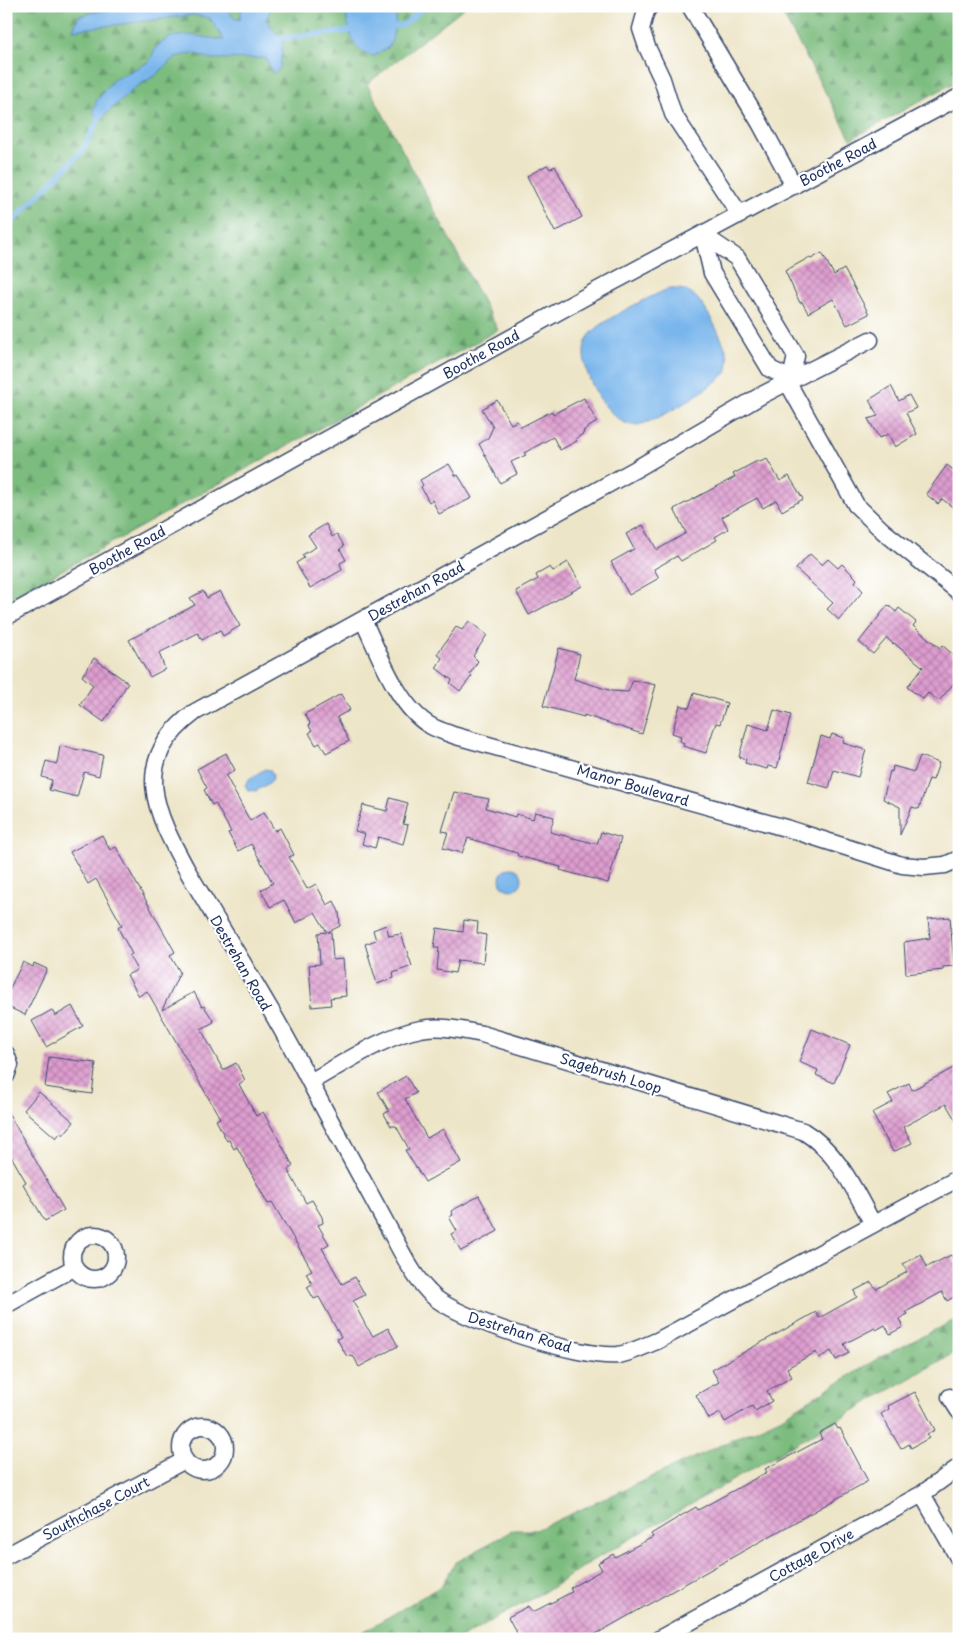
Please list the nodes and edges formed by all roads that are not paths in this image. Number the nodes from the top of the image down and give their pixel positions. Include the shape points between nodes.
1 (650, 6) edge
2 (690, 6) edge
3 (959, 97) edge
4 (794, 186) junction
5 (740, 216) junction
6 (703, 235) junction
7 (870, 340) dead end
8 (789, 381) junction
9 (959, 592) edge
10 (6, 617) edge
11 (362, 620) junction
12 (959, 859) edge
13 (6, 1054) edge
14 (6, 1076) edge
15 (310, 1082) junction
16 (959, 1178) edge
17 (873, 1224) junction
18 (75, 1267) dead end
19 (6, 1305) edge
20 (185, 1460) dead end
21 (959, 1467) edge
22 (922, 1494) junction
23 (6, 1556) edge
24 (959, 1559) edge
25 (659, 1639) edge

1 - 5 street via 641,29 673,114
2 - 4 street
3 - 4 street, Boothe Road
4 - 5 street, Boothe Road
5 - 6 street, Boothe Road
6 - 8 street via 712,273 770,369
6 - 8 street via 737,258 796,356
6 - 10 street, Boothe Road
7 - 8 street, Destrehan Road
8 - 9 street via 856,505
8 - 11 street, Destrehan Road
11 - 12 street, Manor Boulevard via 409,709 430,726 789,829 902,865 924,867
11 - 15 street, Destrehan Road via 196,712 178,725 156,762 156,803 170,839
13 - 14 street via 10,1065
15 - 17 street, Sagebrush Loop via 381,1044 421,1029 442,1027 482,1034 804,1131 832,1154
15 - 17 street, Destrehan Road via 410,1266 432,1296 447,1308 482,1323 596,1355 618,1355 638,1349
16 - 17 street, Destrehan Road
18 - 19 street
20 - 23 street, Southchase Court
21 - 22 street, Cottage Drive
22 - 24 street
22 - 25 street, Cottage Drive

